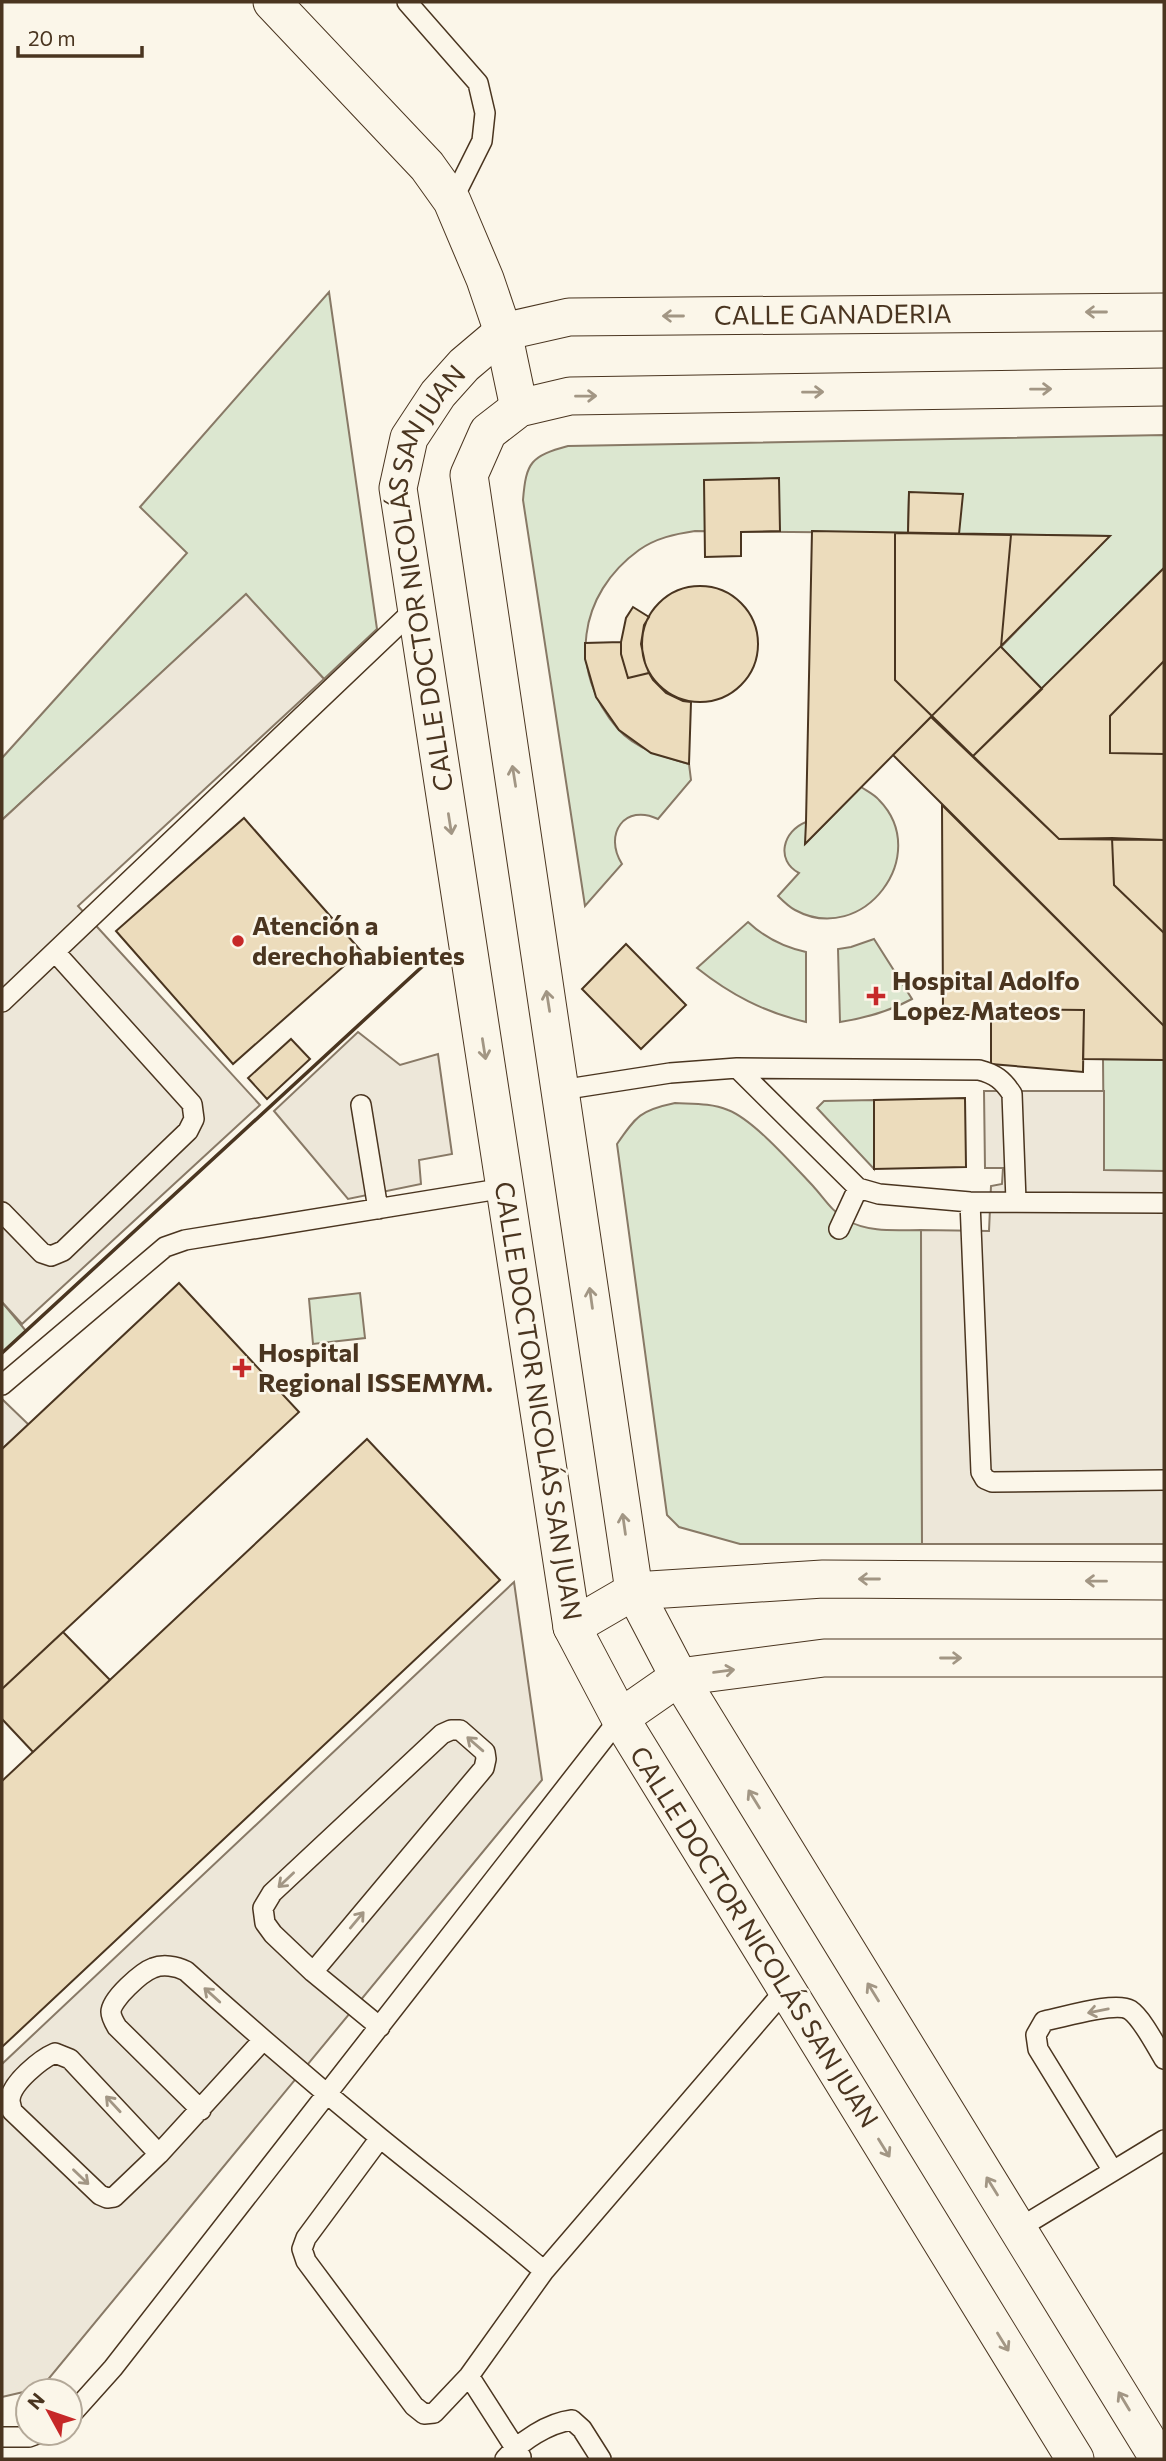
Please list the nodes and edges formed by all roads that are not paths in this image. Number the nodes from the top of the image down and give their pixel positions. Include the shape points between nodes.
1 (272, 2) edge
2 (407, 2) edge
3 (452, 201) junction
4 (1164, 312) edge
5 (503, 332) junction
6 (1164, 387) edge
7 (519, 408) junction
8 (417, 607) junction
9 (55, 952) junction
10 (2, 1002) edge
11 (737, 1068) junction
12 (561, 1090) junction
13 (361, 1105) dead end
14 (505, 1188) junction
15 (858, 1188) junction
16 (1016, 1201) junction
17 (970, 1202) junction
18 (1164, 1203) edge
19 (378, 1209) junction
20 (2, 1212) edge
21 (839, 1229) dead end
22 (2, 1385) edge
23 (1164, 1479) edge
24 (1164, 1581) edge
25 (634, 1591) junction
26 (572, 1628) junction
27 (1164, 1658) edge
28 (679, 1677) junction
29 (620, 1718) junction
30 (313, 1972) junction
31 (786, 1989) junction
32 (380, 2027) junction
33 (263, 2040) junction
34 (1164, 2059) edge
35 (327, 2093) junction
36 (201, 2110) junction
37 (380, 2138) junction
38 (1164, 2140) edge
39 (159, 2154) junction
40 (1113, 2171) junction
41 (1018, 2229) junction
42 (544, 2271) junction
43 (469, 2376) junction
44 (84, 2400) edge
45 (514, 2455) edge
46 (601, 2459) edge
47 (1075, 2459) edge
48 (1159, 2459) edge

1 - 3 street, CALLE DOCTOR NICOLÁS SAN JUAN via 427,166
2 - 3 lane via 478,83 485,113 482,141
3 - 5 street, CALLE DOCTOR NICOLÁS SAN JUAN
4 -> 5 street, CALLE GANADERIA via 569,317
5 - 7 street, CALLE DOCTOR NICOLÁS SAN JUAN
5 - 8 street, CALLE DOCTOR NICOLÁS SAN JUAN via 438,394 409,438 398,488
7 -> 6 street via 570,396
12 -> 7 street, CALLE DOCTOR NICOLÁS SAN JUAN via 469,475 488,432
8 - 9 lane
8 -> 14 street, CALLE DOCTOR NICOLÁS SAN JUAN
9 - 10 lane
9 - 20 lane via 192,1104 194,1119 188,1131 63,1251 51,1256 42,1253
11 - 12 lane
11 - 15 lane
11 - 16 lane via 991,1073 1012,1094
25 -> 12 street, CALLE DOCTOR NICOLÁS SAN JUAN
13 - 19 lane
14 - 19 lane
14 - 26 street, CALLE DOCTOR NICOLÁS SAN JUAN
15 - 17 lane
15 - 21 lane
16 - 17 lane
16 - 18 lane
17 - 23 lane via 981,1472 985,1479
19 - 22 lane via 165,1247
24 -> 25 street via 822,1578
25 - 26 street
25 - 28 street, CALLE DOCTOR NICOLÁS SAN JUAN
26 - 29 street, CALLE DOCTOR NICOLÁS SAN JUAN
28 -> 27 street via 824,1658
28 - 29 street
41 -> 28 street, CALLE DOCTOR NICOLÁS SAN JUAN
29 - 31 street, CALLE DOCTOR NICOLÁS SAN JUAN
29 - 32 lane
30 -> 30 lane via 484,1768 485,1752 460,1730 442,1734 272,1893 263,1908 265,1923
30 - 32 lane
31 - 42 lane
31 -> 47 street, CALLE DOCTOR NICOLÁS SAN JUAN
32 - 35 lane
33 - 35 lane
33 - 36 lane
33 -> 36 lane via 177,1967 150,1968 118,1996 110,2015 117,2027
34 -> 40 lane via 1129,2009 1116,2007 1044,2021 1036,2035 1038,2049
35 - 37 lane
35 - 44 lane
36 - 39 lane
37 - 42 lane
37 - 43 lane via 306,2238 302,2249 306,2261 424,2414 434,2413
38 - 40 lane
39 -> 39 lane via 70,2059 55,2053 44,2058 15,2086 12,2111 100,2195 114,2197
40 - 41 lane
48 -> 41 street, CALLE DOCTOR NICOLÁS SAN JUAN
42 - 43 lane
43 - 45 lane
45 - 46 lane via 558,2422 572,2420

